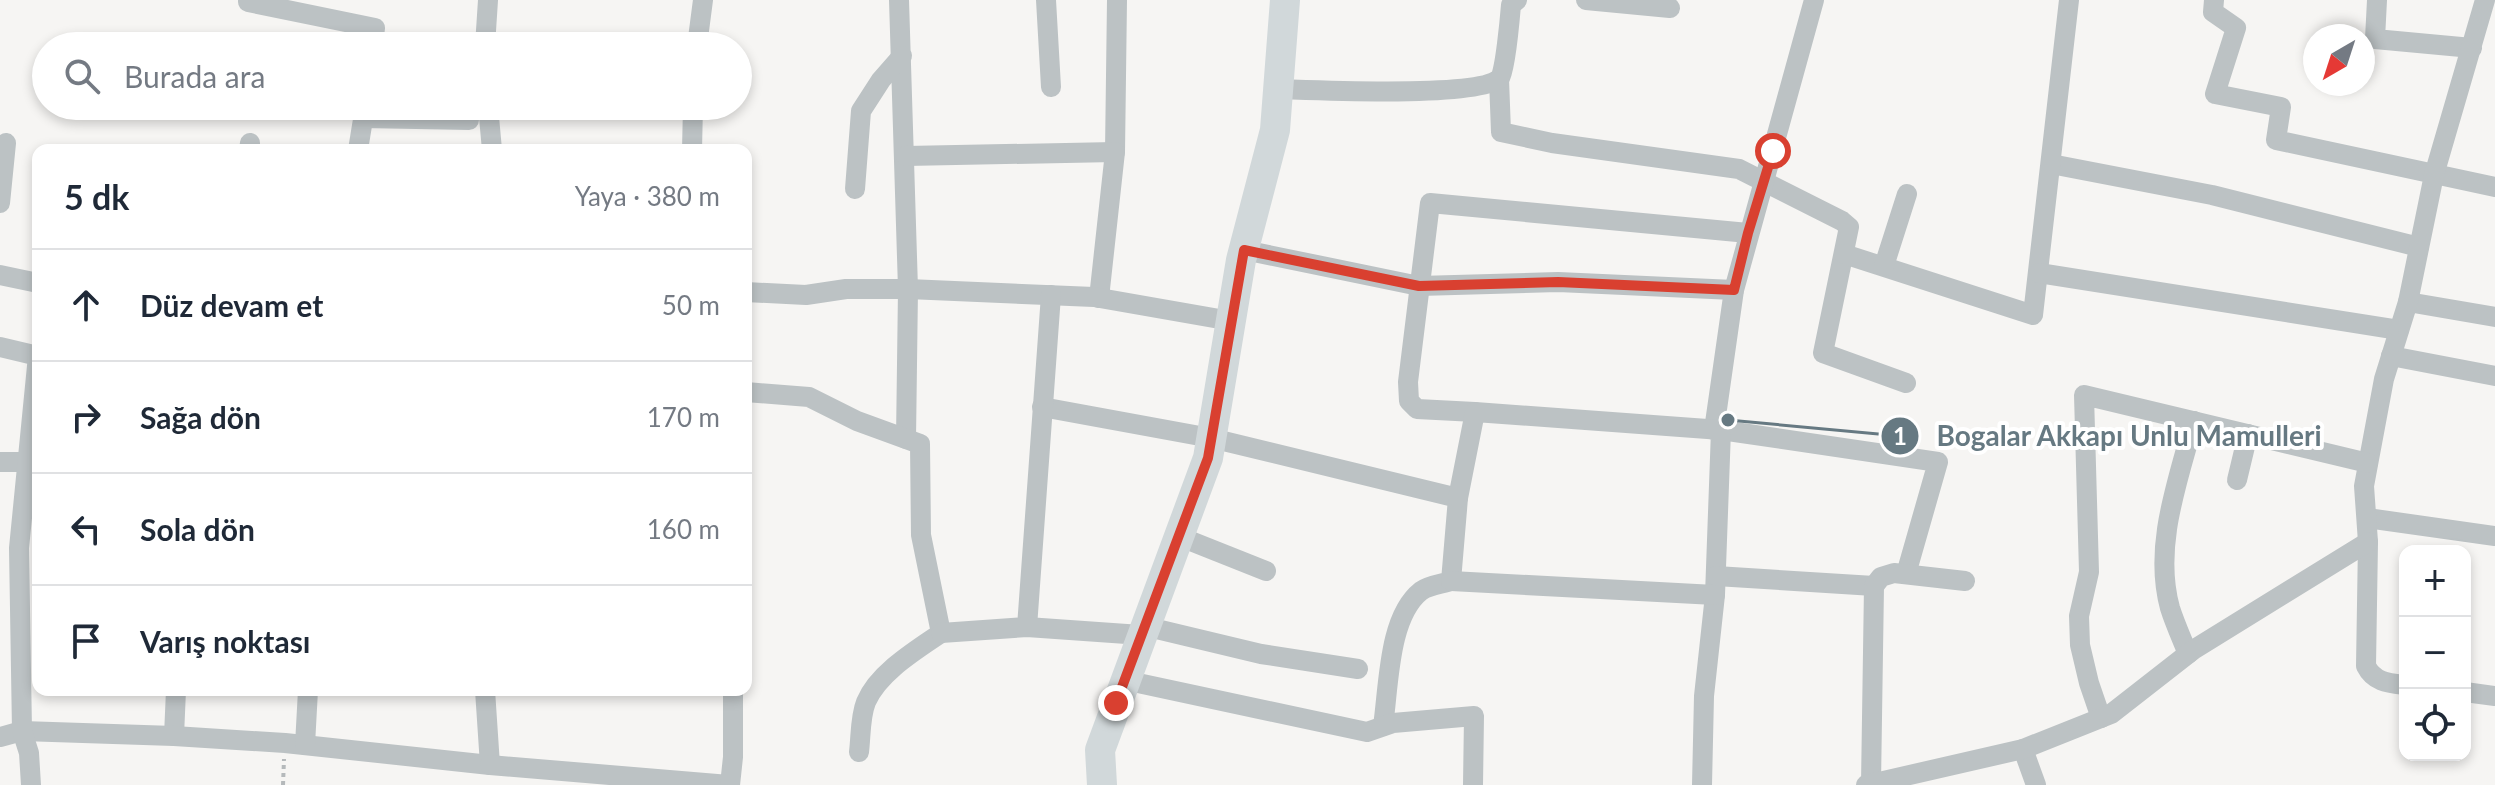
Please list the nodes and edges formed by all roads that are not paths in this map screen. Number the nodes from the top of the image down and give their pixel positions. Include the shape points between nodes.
1 (248, 0) edge
2 (488, 0) edge
3 (703, 0) edge
4 (899, 0) edge
5 (1046, 0) edge
6 (1117, 0) edge
7 (1285, 0) edge
8 (1517, 0) edge
9 (1586, 0) edge
10 (1814, 0) edge
11 (2069, 0) edge
12 (2214, 0) edge
13 (2377, 0) edge
14 (2485, 0) edge
15 (1670, 8) dead end
16 (375, 32) edge
17 (486, 32) edge
18 (699, 32) edge
19 (2472, 48) junction
20 (902, 56) junction
21 (1499, 79) junction
22 (1051, 87) dead end
23 (1278, 89) junction
24 (363, 120) edge
25 (489, 120) edge
26 (693, 120) edge
27 (6, 143) dead end
28 (359, 144) edge
29 (491, 144) edge
30 (692, 144) edge
31 (1115, 152) junction
32 (906, 156) junction
33 (2051, 164) junction
34 (2434, 175) junction
35 (1765, 181) junction
36 (2495, 187) edge
37 (855, 189) dead end
38 (1907, 194) dead end
39 (0, 203) edge
40 (1748, 233) junction
41 (2419, 247) junction
42 (1244, 250) junction
43 (1844, 254) junction
44 (1884, 266) junction
45 (2039, 273) junction
46 (0, 275) edge
47 (32, 282) edge
48 (1419, 286) junction
49 (908, 289) junction
50 (1734, 290) junction
51 (752, 292) edge
52 (1051, 295) junction
53 (1099, 298) junction
54 (2408, 302) junction
55 (2495, 317) edge
56 (1231, 321) junction
57 (2399, 330) junction
58 (0, 347) edge
59 (32, 355) edge
60 (2391, 356) junction
61 (2495, 376) edge
62 (1906, 383) dead end
63 (752, 392) edge
64 (1042, 407) junction
65 (32, 409) edge
66 (1475, 412) junction
67 (2194, 421) junction
68 (1717, 430) junction
69 (2248, 434) junction
70 (1211, 438) junction
71 (906, 439) junction
72 (0, 462) edge
73 (26, 462) junction
74 (2368, 463) junction
75 (2237, 480) dead end
76 (32, 487) edge
77 (1458, 498) junction
78 (2367, 518) junction
79 (1178, 536) junction
80 (2495, 536) edge
81 (2368, 542) junction
82 (9, 546) edge
83 (1266, 571) dead end
84 (1906, 574) junction
85 (1451, 581) junction
86 (1965, 581) dead end
87 (1716, 585) junction
88 (1874, 586) junction
89 (1027, 627) junction
90 (1142, 630) junction
91 (941, 633) junction
92 (2188, 654) junction
93 (1358, 669) dead end
94 (1124, 680) junction
95 (2399, 684) edge
96 (2471, 693) edge
97 (176, 696) edge
98 (308, 696) edge
99 (485, 696) edge
100 (733, 696) edge
101 (2495, 696) edge
102 (2101, 718) junction
103 (1383, 726) junction
104 (22, 731) junction
105 (174, 736) junction
106 (0, 737) edge
107 (305, 745) junction
108 (2023, 749) junction
109 (859, 752) dead end
110 (490, 765) junction
111 (1869, 784) edge
112 (31, 785) edge
113 (730, 785) edge
114 (1102, 785) edge
115 (1473, 785) edge
116 (1702, 785) edge
117 (2036, 785) edge

1 - 16 street
2 - 17 street
3 - 18 street
4 - 20 street
5 - 22 street
6 - 31 street
7 - 23 main road
8 - 21 street via 1511,5 1505,70
9 - 15 street
10 - 35 street
11 - 33 street
12 - 34 street via 2213,12 2236,28 2215,94 2281,107 2276,140
13 - 19 street via 2375,39
14 - 19 street
19 - 34 street
20 - 32 street
20 - 37 street via 861,111
21 - 23 street via 1451,90
21 - 35 street via 1501,132 1739,169
23 - 42 main road via 1275,130
24 - 28 street
25 - 29 street
26 - 30 street
27 - 39 street
31 - 32 street
31 - 53 street
32 - 49 street
33 - 41 street via 2212,195
33 - 45 street
34 - 36 street
34 - 41 street
35 - 40 street
35 - 43 street via 1849,227
38 - 44 street
40 - 48 street via 1430,203
40 - 50 street
41 - 54 street
42 - 48 street
42 - 56 main road
43 - 44 street
43 - 62 street via 1823,353
44 - 45 street via 2033,315
45 - 57 street
46 - 47 street
48 - 50 street via 1558,282
48 - 66 street via 1409,401 1417,409
49 - 51 street
49 - 52 street
49 - 71 street
50 - 68 street
52 - 53 street
52 - 64 street
53 - 56 street
54 - 55 street
54 - 57 street
56 - 70 main road
57 - 60 street
58 - 59 street
60 - 61 street
60 - 74 street
63 - 71 street via 809,397
64 - 70 street
64 - 89 street
65 - 73 street
66 - 68 street
66 - 77 street
67 - 69 street
67 - 92 street via 2165,539 2170,607
67 - 102 street via 2084,395 2089,572 2079,616 2080,645
68 - 84 street via 1938,462
68 - 87 street
69 - 74 street
69 - 75 street
70 - 77 street
70 - 79 main road
71 - 91 street via 920,444 921,535
72 - 73 street
73 - 76 street
74 - 78 street
76 - 82 street
77 - 85 street
78 - 80 street
78 - 81 street
79 - 83 street
79 - 90 main road
81 - 92 street
81 - 95 street via 2366,666 2382,682
82 - 104 street
84 - 86 street
84 - 88 street via 1881,577
85 - 87 street
85 - 103 street via 1423,588 1405,607 1396,629
87 - 88 street
87 - 116 street via 1704,696
88 - 111 street
89 - 90 street
89 - 91 street
90 - 93 street
90 - 94 main road
91 - 109 street via 889,671 867,698
92 - 102 street
94 - 103 street via 1367,732
94 - 114 main road via 1100,750
96 - 101 street
97 - 105 street
98 - 107 street
99 - 110 street
100 - 113 street
102 - 108 street
103 - 115 street via 1474,716
104 - 105 street
104 - 106 street
104 - 112 street
105 - 107 street
107 - 110 street
108 - 111 street
108 - 117 street
110 - 113 street

